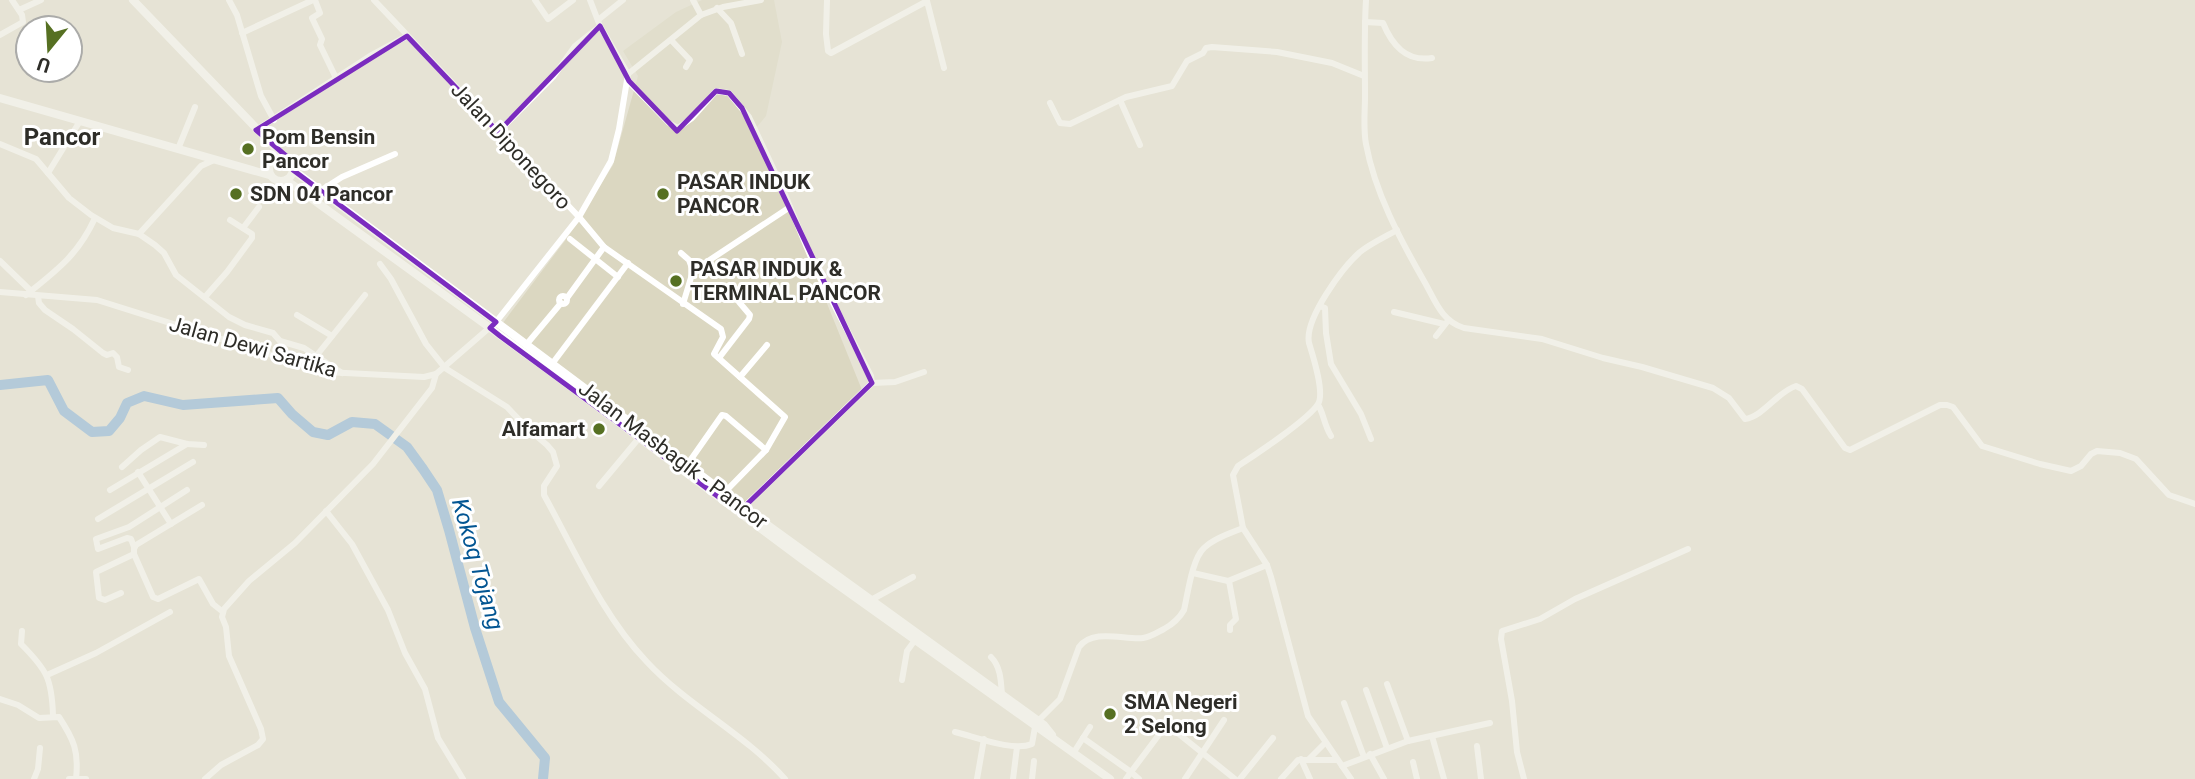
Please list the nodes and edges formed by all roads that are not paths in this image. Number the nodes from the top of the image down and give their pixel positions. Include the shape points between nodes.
1 (12, 0) edge
2 (41, 0) edge
3 (133, 0) edge
4 (229, 0) edge
5 (314, 0) edge
6 (374, 0) edge
7 (535, 0) edge
8 (573, 0) edge
9 (590, 0) edge
10 (623, 0) edge
11 (693, 0) edge
12 (761, 0) edge
13 (827, 0) edge
14 (927, 0) edge
15 (1366, 0) edge
16 (718, 8) junction
17 (19, 10) junction
18 (701, 15) junction
19 (1365, 22) junction
20 (599, 23) junction
21 (242, 33) junction
22 (0, 35) edge
23 (407, 36) junction
24 (671, 40) junction
25 (742, 54) dead end
26 (1432, 58) dead end
27 (686, 67) dead end
28 (944, 68) dead end
29 (1364, 76) junction
30 (628, 77) junction
31 (336, 78) junction
32 (0, 98) edge
33 (1120, 100) junction
34 (1050, 103) dead end
35 (195, 107) dead end
36 (274, 120) junction
37 (80, 121) junction
38 (256, 130) junction
39 (498, 132) junction
40 (0, 144) edge
41 (1140, 145) dead end
42 (178, 149) junction
43 (395, 154) dead end
44 (284, 157) junction
45 (216, 159) junction
46 (293, 170) junction
47 (48, 173) junction
48 (270, 175) junction
49 (286, 180) junction
50 (320, 191) junction
51 (259, 206) dead end
52 (790, 207) junction
53 (579, 217) junction
54 (95, 218) junction
55 (230, 220) dead end
56 (243, 228) junction
57 (1397, 230) junction
58 (139, 234) junction
59 (570, 239) dead end
60 (604, 247) junction
61 (681, 253) dead end
62 (595, 258) junction
63 (0, 261) edge
64 (628, 263) junction
65 (380, 264) dead end
66 (693, 271) junction
67 (618, 277) junction
68 (0, 292) edge
69 (28, 293) junction
70 (365, 295) dead end
71 (38, 296) junction
72 (205, 297) junction
73 (739, 302) dead end
74 (683, 304) junction
75 (1320, 306) junction
76 (1394, 312) dead end
77 (297, 315) dead end
78 (1446, 322) junction
79 (493, 325) junction
80 (332, 336) junction
81 (1436, 336) dead end
82 (526, 345) junction
83 (767, 345) dead end
84 (317, 355) junction
85 (719, 358) junction
86 (552, 364) junction
87 (444, 368) junction
88 (128, 370) dead end
89 (924, 372) dead end
90 (344, 374) junction
91 (436, 374) junction
92 (740, 377) junction
93 (872, 383) junction
94 (1318, 405) junction
95 (1331, 436) dead end
96 (639, 438) junction
97 (1371, 439) dead end
98 (187, 444) junction
99 (204, 445) dead end
100 (766, 450) junction
101 (193, 462) dead end
102 (687, 465) junction
103 (122, 467) dead end
104 (138, 472) junction
105 (599, 486) dead end
106 (149, 489) junction
107 (110, 490) dead end
108 (187, 490) dead end
109 (724, 493) junction
110 (2195, 504) edge
111 (202, 505) dead end
112 (159, 507) junction
113 (741, 510) junction
114 (326, 511) junction
115 (98, 519) dead end
116 (171, 524) junction
117 (1243, 528) junction
118 (1688, 549) dead end
119 (134, 551) junction
120 (1267, 565) junction
121 (1193, 573) junction
122 (913, 577) dead end
123 (839, 581) junction
124 (1229, 581) junction
125 (121, 593) dead end
126 (870, 600) junction
127 (170, 612) dead end
128 (223, 612) junction
129 (1230, 629) dead end
130 (22, 631) dead end
131 (917, 638) junction
132 (991, 657) dead end
133 (47, 675) junction
134 (902, 680) dead end
135 (1387, 684) dead end
136 (1366, 690) dead end
137 (1002, 695) junction
138 (0, 699) edge
139 (1344, 703) dead end
140 (53, 716) junction
141 (1224, 720) dead end
142 (1490, 723) dead end
143 (1037, 724) junction
144 (1090, 727) dead end
145 (955, 732) dead end
146 (1432, 736) junction
147 (1083, 738) junction
148 (1273, 738) dead end
149 (984, 739) junction
150 (1408, 741) junction
151 (1325, 743) junction
152 (1476, 746) dead end
153 (1017, 747) junction
154 (40, 748) dead end
155 (1387, 748) junction
156 (1074, 752) junction
157 (1203, 752) junction
158 (1367, 756) junction
159 (1305, 759) junction
160 (1337, 760) junction
161 (1034, 761) dead end
162 (1413, 762) dead end
163 (1342, 766) junction
164 (1131, 772) junction
165 (1099, 776) edge
166 (34, 779) edge
167 (69, 779) edge
168 (76, 779) edge
169 (86, 779) edge
170 (205, 779) edge
171 (463, 779) edge
172 (785, 779) edge
173 (978, 779) edge
174 (1013, 779) edge
175 (1032, 779) edge
176 (1110, 779) edge
177 (1126, 779) edge
178 (1139, 779) edge
179 (1185, 779) edge
180 (1237, 779) edge
181 (1282, 779) edge
182 (1310, 779) edge
183 (1351, 779) edge
184 (1384, 779) edge
185 (1417, 779) edge
186 (1444, 779) edge
187 (1481, 779) edge
188 (1524, 779) edge

1 - 17 street
2 - 17 street
3 - 38 main road
4 - 21 street
5 - 21 street
5 - 31 street via 320,13 312,18
6 - 23 street, Jalan Diponegoro
7 - 8 street via 548,19
9 - 20 street
10 - 20 street
11 - 18 street
12 - 16 street
13 - 14 street via 826,40 831,53
14 - 28 street
15 - 19 street
16 - 18 street
16 - 25 street via 731,23
17 - 22 street via 23,22
18 - 24 street
19 - 26 street via 1383,23 1393,43 1407,55
19 - 29 street
20 - 30 street
20 - 39 street via 575,46 554,77
21 - 36 street via 261,96
23 - 31 street
23 - 39 street, Jalan Diponegoro
24 - 27 street via 690,60
24 - 30 street
29 - 33 street via 1277,52 1209,47 1187,61 1172,86
29 - 57 street via 1368,153
30 - 52 street via 678,128 716,91 729,93 749,117
30 - 53 street via 611,161
31 - 36 street
32 - 37 main road
33 - 34 street via 1066,125
33 - 41 street
35 - 42 street
36 - 38 street
37 - 42 main road
37 - 47 street
38 - 44 main road
39 - 53 street, Jalan Diponegoro
40 - 47 street via 32,156
42 - 45 main road
43 - 50 street
44 - 46 main road
44 - 48 main road via 271,161
45 - 48 main road
45 - 58 street via 201,166
46 - 49 main road
46 - 50 main road, Jalan Masbagik - Pancor
47 - 54 street via 69,198
48 - 49 main road via 277,181
49 - 79 main road, Jalan Masbagik - Pancor
50 - 79 main road, Jalan Masbagik - Pancor
51 - 56 street
52 - 66 street
52 - 93 street
53 - 60 street, Jalan Diponegoro
53 - 79 street
54 - 58 street
54 - 69 street via 83,243
55 - 56 street
56 - 72 street via 252,237
57 - 75 street via 1356,256
57 - 78 street
58 - 72 street via 162,251 176,275
59 - 62 street
60 - 62 street
60 - 64 street, Jalan Diponegoro
61 - 66 street
62 - 67 street
62 - 82 street
63 - 69 street
64 - 67 street
64 - 74 street, Jalan Diponegoro
65 - 87 street
66 - 74 street
67 - 86 street
68 - 69 street, Jalan Dewi Sartika
69 - 71 street, Jalan Dewi Sartika
70 - 80 street
71 - 88 street via 45,310 105,355 113,353 119,367
71 - 90 street, Jalan Dewi Sartika via 97,300 320,371
72 - 84 street via 240,323
73 - 85 street via 749,319
74 - 85 street, Jalan Diponegoro via 721,330 723,337 713,353
75 - 94 street via 1308,340 1321,391
75 - 97 street via 1325,308 1331,364
76 - 78 street
77 - 80 street
78 - 81 street
78 - 110 street via 1542,339 1717,389 1745,419 1792,386 1799,387 1850,450 1947,405 1982,446 2063,470 2076,470 2097,451 2120,453 2136,459 2169,495
79 - 82 main road, Jalan Masbagik - Pancor
79 - 87 street
79 - 96 main road, Jalan Masbagik - Pancor
80 - 84 street
82 - 86 main road, Jalan Masbagik - Pancor
83 - 92 street
84 - 90 street
85 - 92 street
86 - 102 main road, Jalan Masbagik - Pancor
87 - 91 street
87 - 172 street via 507,407 553,452 557,466 544,486 544,495 598,596 641,655
89 - 93 street via 895,382
90 - 91 street, Jalan Dewi Sartika
91 - 114 street via 432,388 373,464
92 - 100 street via 785,417
93 - 113 street
94 - 95 street
94 - 117 street via 1235,470
96 - 105 street
96 - 113 main road, Jalan Masbagik - Pancor
98 - 99 street
98 - 103 street via 155,439
98 - 104 street
100 - 102 street via 722,415
100 - 109 street
101 - 106 street
102 - 109 main road, Jalan Masbagik - Pancor
104 - 106 street
104 - 107 street
106 - 112 street
106 - 115 street
108 - 112 street
109 - 113 main road, Jalan Masbagik - Pancor
111 - 116 street
112 - 116 street
112 - 119 street via 129,527 96,539 98,549 130,538
113 - 123 main road, Jalan Masbagik - Pancor
114 - 128 street via 248,581
114 - 171 street via 352,544 388,610 425,690 438,738
116 - 119 street
117 - 120 street
117 - 121 street via 1203,548
118 - 188 street via 1575,599 1540,620 1502,631 1514,736
119 - 125 street via 96,572 99,598
119 - 128 street via 153,597 199,579
120 - 124 street
120 - 151 street via 1308,716
121 - 124 street
121 - 143 street via 1184,610 1169,626 1144,638 1084,641 1060,699
122 - 126 street
123 - 126 main road, Jalan Masbagik - Pancor
123 - 131 main road, Jalan Masbagik - Pancor
124 - 129 street via 1236,619
126 - 131 main road, Jalan Masbagik - Pancor
127 - 133 street
128 - 170 street via 231,661 263,736 258,745
130 - 133 street via 22,644
131 - 134 street via 907,651
131 - 137 main road, Jalan Masbagik - Pancor
131 - 143 main road, Jalan Masbagik - Pancor
132 - 137 street via 1000,674
133 - 140 street
135 - 150 street
136 - 155 street
137 - 143 main road, Jalan Masbagik - Pancor
138 - 140 street via 38,718
139 - 158 street
140 - 168 street via 60,718 76,745
141 - 157 street
142 - 146 street
143 - 153 street via 1032,744
143 - 156 main road, Jalan Masbagik - Pancor
144 - 147 street
145 - 149 street
146 - 150 street
146 - 186 street
147 - 156 street
147 - 164 street
148 - 180 street
149 - 153 street
149 - 173 street
150 - 155 street
151 - 159 street
151 - 160 street
152 - 187 street
153 - 174 street
154 - 166 street
155 - 158 street
156 - 165 main road, Jalan Masbagik - Pancor
157 - 164 street via 1175,731 1164,729
157 - 179 street
157 - 180 street
158 - 163 street
158 - 184 street
159 - 160 street
159 - 181 street via 1294,763
159 - 182 street
160 - 163 street
161 - 175 street
162 - 185 street
163 - 183 street
164 - 177 street
164 - 178 street
165 - 176 main road, Jalan Masbagik - Pancor
167 - 168 street
168 - 169 street

